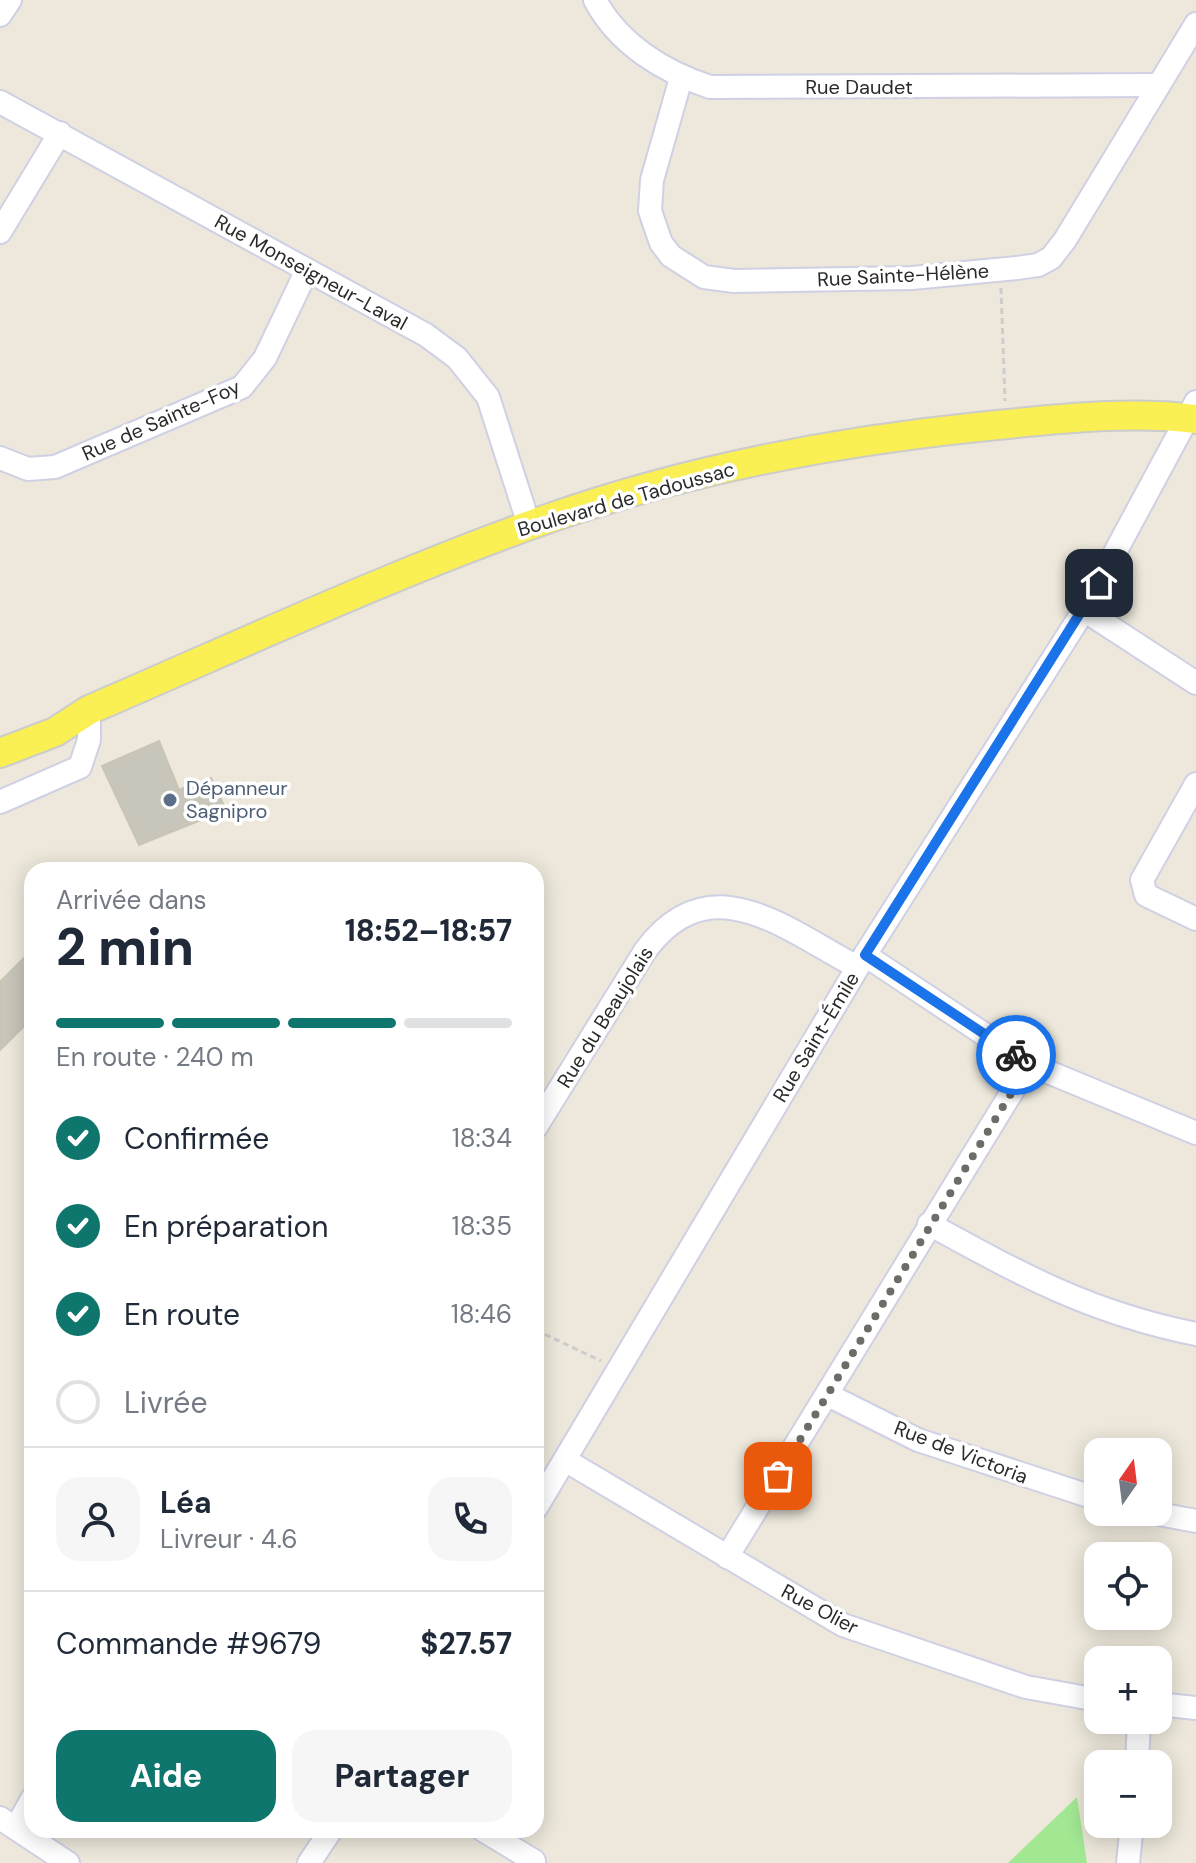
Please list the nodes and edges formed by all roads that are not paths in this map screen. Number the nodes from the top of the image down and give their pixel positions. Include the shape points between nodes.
1 (10, 0) edge
2 (595, 0) edge
3 (0, 15) edge
4 (1196, 24) edge
5 (681, 78) junction
6 (1157, 85) junction
7 (0, 102) edge
8 (60, 133) junction
9 (0, 232) edge
10 (307, 270) junction
11 (1193, 413) edge
12 (0, 458) edge
13 (529, 525) junction
14 (1084, 610) junction
15 (1196, 683) edge
16 (89, 710) junction
17 (0, 734) edge
18 (0, 753) edge
19 (1196, 784) edge
20 (0, 802) edge
21 (1196, 919) edge
22 (861, 961) junction
23 (1029, 1064) junction
24 (544, 1114) edge
25 (1196, 1133) edge
26 (929, 1224) junction
27 (1196, 1334) edge
28 (828, 1395) junction
29 (565, 1460) junction
30 (1084, 1494) edge
31 (544, 1495) edge
32 (1172, 1516) edge
33 (1196, 1521) edge
34 (727, 1557) junction
35 (1084, 1697) edge
36 (1172, 1705) edge
37 (1196, 1708) edge
38 (24, 1807) edge
39 (8, 1823) edge
40 (30, 1838) edge
41 (326, 1838) edge
42 (496, 1838) edge
43 (1131, 1838) edge
44 (534, 1861) edge
45 (68, 1863) edge
46 (309, 1863) edge
47 (1128, 1863) edge

1 - 3 street
2 - 5 street, Rue Daudet via 628,43
4 - 6 street, Rue Sainte-Hélène
5 - 6 street, Rue Daudet via 710,87
5 - 6 street, Rue Sainte-Hélène via 650,203 661,243 680,263 704,277 734,281 912,278 1038,265 1065,240
7 - 8 street, Rue Monseigneur-Laval
8 - 9 street
8 - 10 street, Rue Monseigneur-Laval
10 - 12 street, Rue de Sainte-Foy via 265,358 242,387 55,467 28,469
10 - 13 street, Rue Monseigneur-Laval via 426,335 476,379 500,426
11 - 13 main road, Boulevard de Tadoussac via 1006,425 796,452 689,477
11 - 14 street, Rue Saint-Émile
13 - 16 main road, Boulevard de Tadoussac
14 - 15 street
14 - 22 street, Rue Saint-Émile
16 - 17 main road, Boulevard de Tadoussac via 45,717
16 - 18 main road, Boulevard de Tadoussac via 55,732
16 - 20 street via 89,740 80,767
19 - 21 street via 1142,880 1146,895
22 - 23 street, Rue du Beaujolais
22 - 24 street, Rue du Beaujolais via 732,906 683,915 645,951
22 - 29 street, Rue Saint-Émile
23 - 25 street, Rue du Beaujolais
23 - 26 street
26 - 27 street via 1046,1288 1138,1323
26 - 28 street
28 - 30 street, Rue de Victoria via 918,1440
28 - 34 street
29 - 31 street, Rue Saint-Émile
29 - 34 street, Rue Olier
32 - 33 street
34 - 35 street, Rue Olier via 843,1625 1026,1687
36 - 37 street
38 - 39 street
40 - 45 street
41 - 46 street
42 - 44 street
43 - 47 street

